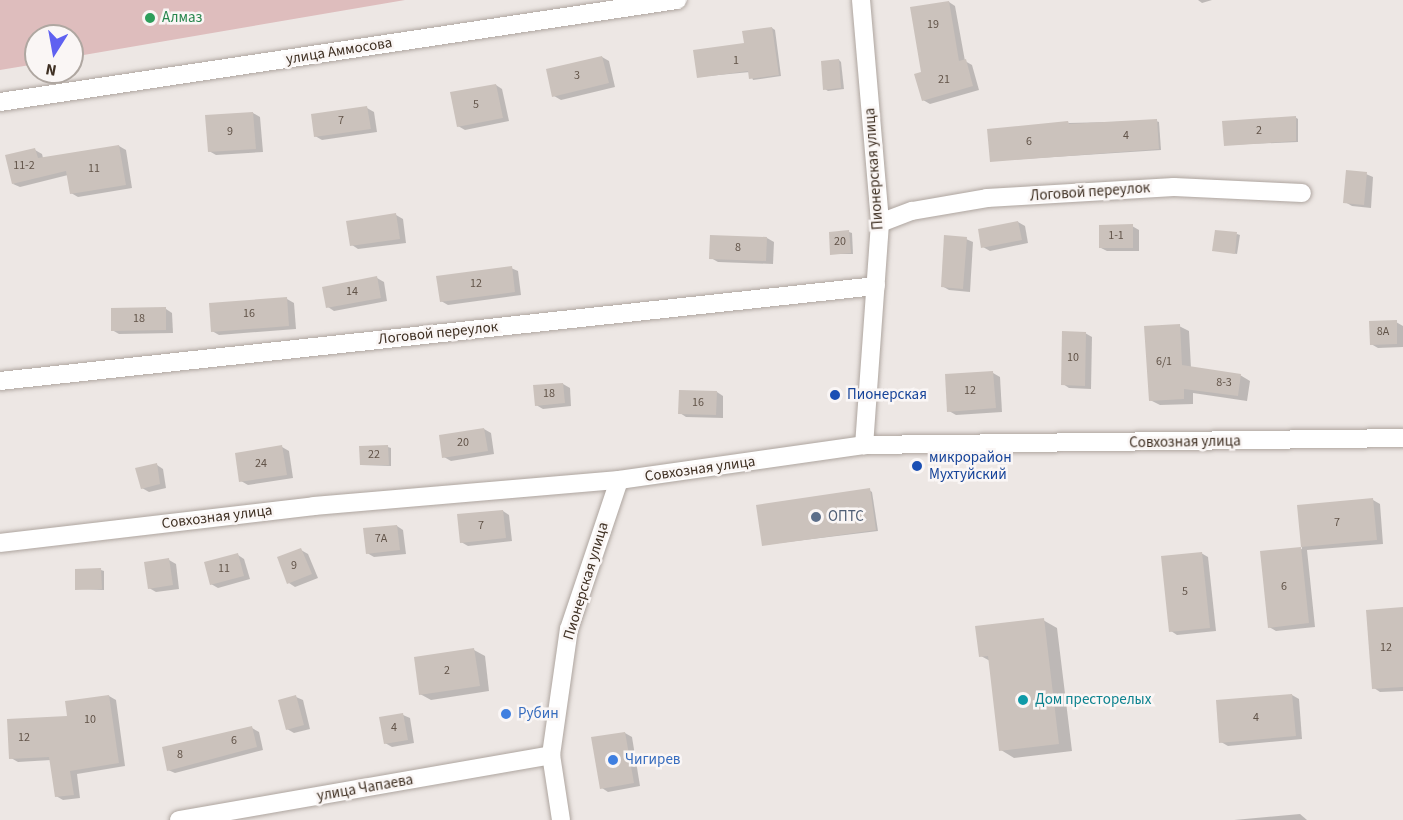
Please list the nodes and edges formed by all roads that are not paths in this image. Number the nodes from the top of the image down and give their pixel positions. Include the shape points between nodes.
1 (677, 0) edge
2 (861, 0) edge
3 (0, 102) edge
4 (1302, 193) dead end
5 (880, 222) junction
6 (876, 286) junction
7 (0, 381) edge
8 (1403, 438) edge
9 (864, 445) junction
10 (619, 480) junction
11 (0, 543) edge
12 (551, 755) junction
13 (179, 820) edge
14 (561, 820) edge

1 - 3 street, улица Аммосова
2 - 5 street, Пионерская улица
4 - 5 street, Логовой переулок via 1174,186 987,198 912,211
5 - 6 street, Пионерская улица
6 - 7 street, Логовой переулок
6 - 9 street, Пионерская улица
8 - 9 street, Совхозная улица
9 - 10 street, Совхозная улица
10 - 11 street, Совхозная улица via 314,506
10 - 12 street, Пионерская улица via 569,629
12 - 13 street, улица Чапаева
12 - 14 street, Пионерская улица

